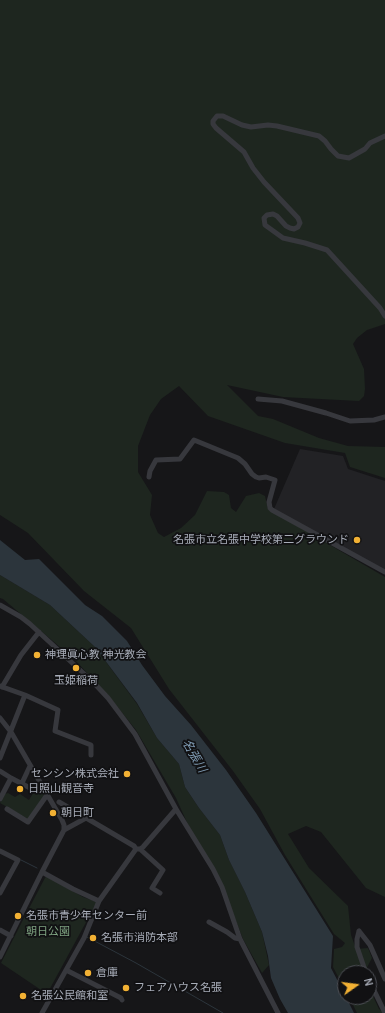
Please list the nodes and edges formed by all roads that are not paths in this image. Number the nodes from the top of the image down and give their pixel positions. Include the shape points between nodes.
1 (385, 136) edge
2 (385, 316) edge
3 (258, 398) dead end
4 (385, 417) edge
5 (149, 477) dead end
6 (385, 572) edge
7 (0, 605) edge
8 (39, 632) junction
9 (1, 686) edge
10 (25, 696) junction
11 (0, 718) edge
12 (11, 732) junction
13 (91, 755) dead end
14 (0, 758) edge
15 (30, 766) junction
16 (0, 771) edge
17 (11, 778) junction
18 (22, 784) junction
19 (41, 786) junction
20 (47, 795) junction
21 (0, 799) edge
22 (59, 802) dead end
23 (7, 809) dead end
24 (176, 809) junction
25 (86, 818) junction
26 (64, 830) junction
27 (138, 849) junction
28 (0, 851) edge
29 (42, 872) junction
30 (0, 893) edge
31 (160, 893) dead end
32 (98, 900) junction
33 (209, 922) dead end
34 (0, 930) edge
35 (11, 936) junction
36 (240, 940) junction
37 (0, 956) edge
38 (363, 965) edge
39 (66, 970) junction
40 (385, 979) edge
41 (377, 996) edge
42 (122, 1000) dead end
43 (42, 1013) edge
44 (278, 1013) edge
45 (385, 1013) edge

1 - 2 street via 370,143 350,158 338,156 319,136 277,126 242,125 222,116 217,116 213,121 216,128 244,152 264,182 300,223 298,227 290,228 273,214 264,218 265,225 282,238 327,250
3 - 4 street via 282,401 350,421
5 - 6 street via 156,460 180,459 194,440 238,458 256,477 275,480 269,502 272,510
7 - 8 street via 21,617
8 - 9 street
8 - 24 street via 108,698 139,739
9 - 10 street
10 - 12 street
10 - 13 street via 58,710 55,731 91,745
11 - 12 street
12 - 14 street
12 - 15 street
15 - 18 street
15 - 19 street
16 - 17 street
17 - 18 street
17 - 21 street
18 - 19 street via 32,789
19 - 20 street
20 - 23 street via 28,822
20 - 26 street via 62,820
22 - 25 street
24 - 27 street via 147,844
24 - 36 street via 222,887
25 - 26 street
25 - 27 street
26 - 29 street
27 - 31 street via 165,869 152,888
27 - 32 street
28 - 30 street via 18,860
29 - 32 street
29 - 35 street
32 - 39 street via 85,936
33 - 36 street
34 - 35 street
35 - 37 street
36 - 44 street
38 - 40 street via 357,947 359,931 370,946
39 - 42 street
39 - 43 street
41 - 45 street

